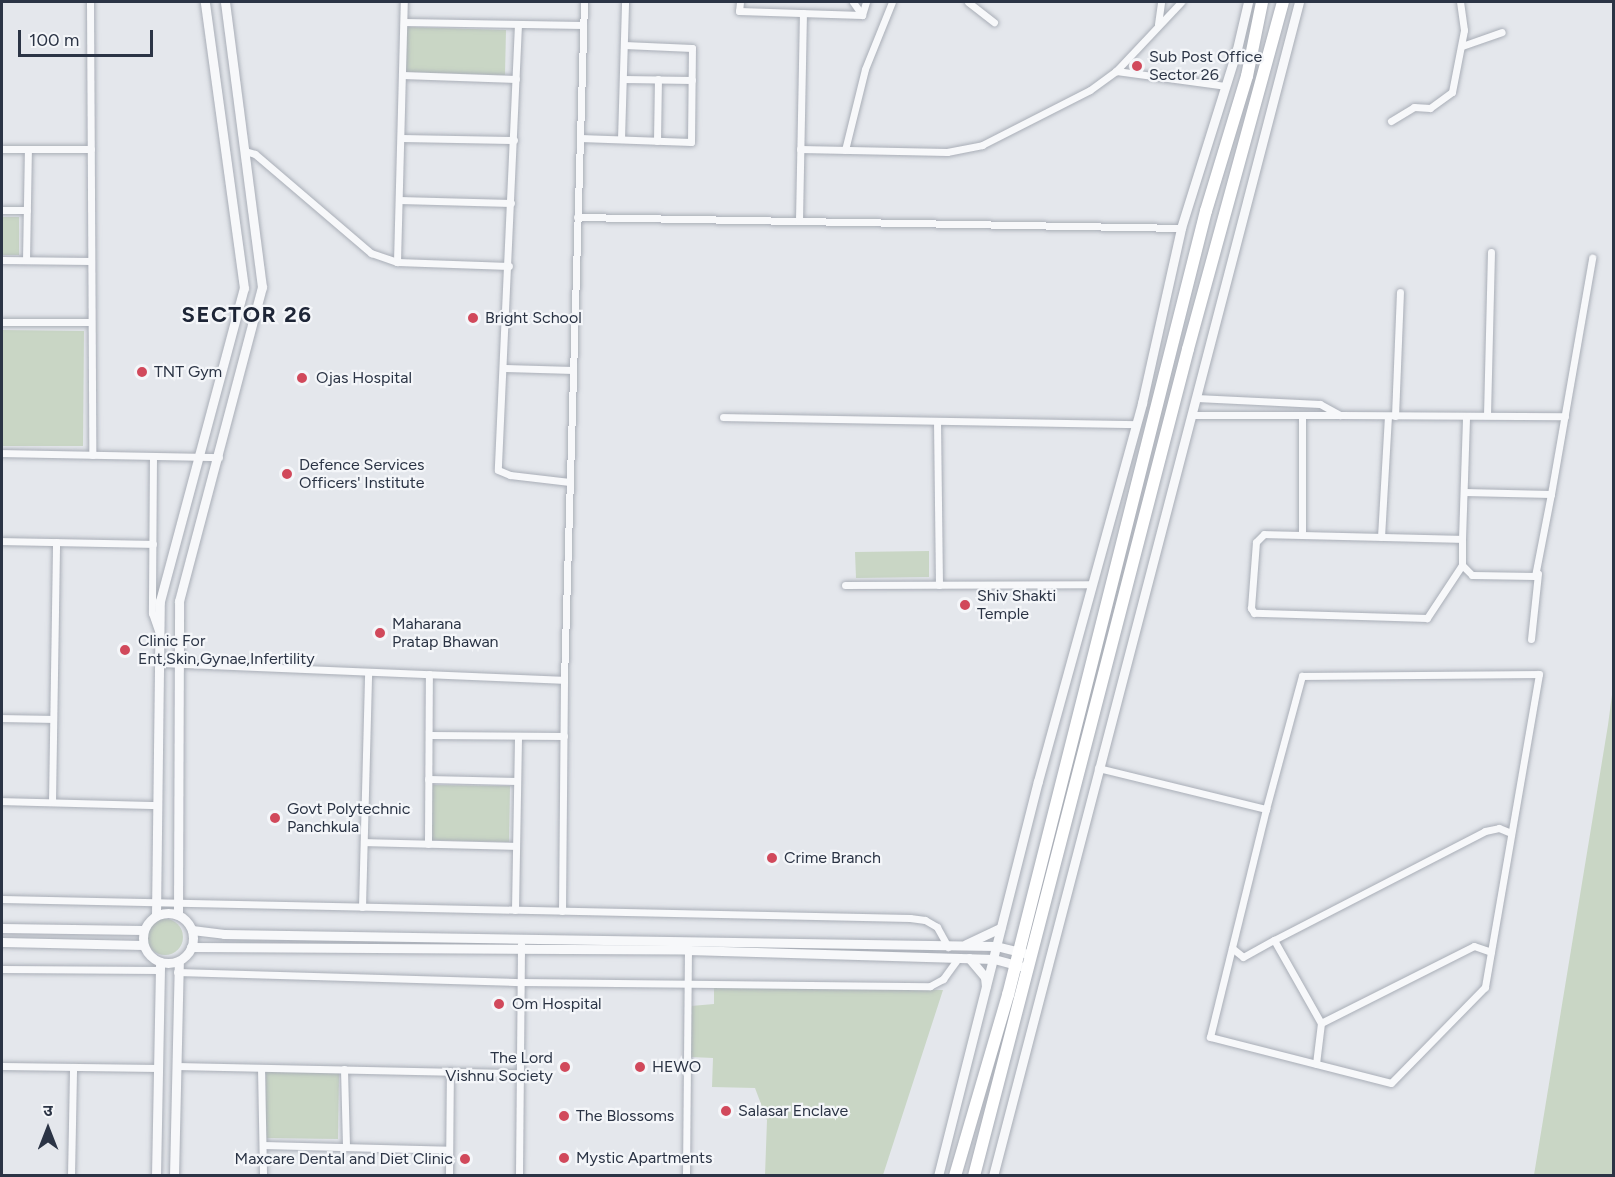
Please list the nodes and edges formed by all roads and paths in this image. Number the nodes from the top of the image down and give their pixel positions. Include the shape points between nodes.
1 (90, 2) edge
2 (205, 2) edge
3 (225, 2) edge
4 (404, 2) edge
5 (584, 2) edge
6 (625, 2) edge
7 (740, 2) edge
8 (853, 2) edge
9 (866, 2) edge
10 (892, 2) edge
11 (968, 2) edge
12 (1161, 2) edge
13 (1180, 2) edge
14 (1248, 2) edge
15 (1262, 2) edge
16 (1283, 2) edge
17 (1299, 2) edge
18 (1460, 2) edge
19 (803, 13) junction
20 (862, 15) junction
21 (404, 22) junction
22 (994, 22) dead end
23 (518, 24) junction
24 (1158, 24) junction
25 (583, 25) junction
26 (1502, 32) dead end
27 (624, 45) junction
28 (1462, 46) junction
29 (1116, 71) junction
30 (402, 75) junction
31 (516, 79) junction
32 (623, 79) junction
33 (658, 79) junction
34 (692, 80) junction
35 (1225, 86) junction
36 (1391, 121) dead end
37 (400, 138) junction
38 (580, 138) junction
39 (621, 139) junction
40 (514, 140) junction
41 (657, 141) junction
42 (2, 148) edge
43 (28, 149) junction
44 (91, 149) junction
45 (800, 149) junction
46 (845, 150) junction
47 (245, 151) junction
48 (399, 200) junction
49 (511, 203) junction
50 (2, 210) edge
51 (27, 210) junction
52 (578, 218) junction
53 (799, 220) junction
54 (1182, 228) junction
55 (1491, 252) dead end
56 (1592, 258) dead end
57 (2, 260) edge
58 (26, 260) junction
59 (91, 261) junction
60 (397, 262) junction
61 (509, 266) junction
62 (1400, 292) dead end
63 (2, 322) edge
64 (91, 322) junction
65 (505, 368) junction
66 (573, 370) junction
67 (1196, 398) junction
68 (1191, 415) junction
69 (1302, 415) junction
70 (1340, 415) junction
71 (1487, 415) junction
72 (1391, 416) junction
73 (1466, 416) junction
74 (1565, 416) junction
75 (723, 417) dead end
76 (937, 421) junction
77 (1136, 424) junction
78 (2, 453) edge
79 (92, 455) junction
80 (153, 456) junction
81 (198, 457) junction
82 (219, 457) junction
83 (570, 482) junction
84 (1464, 492) junction
85 (1551, 494) junction
86 (1302, 535) junction
87 (1381, 537) junction
88 (1462, 539) junction
89 (2, 541) edge
90 (56, 542) junction
91 (153, 544) junction
92 (1462, 566) junction
93 (1538, 572) junction
94 (1092, 584) junction
95 (844, 585) dead end
96 (939, 585) junction
97 (159, 633) junction
98 (1531, 639) dead end
99 (159, 663) junction
100 (181, 664) junction
101 (368, 672) junction
102 (429, 674) junction
103 (564, 680) junction
104 (2, 718) edge
105 (53, 719) junction
106 (429, 735) junction
107 (518, 736) junction
108 (564, 736) junction
109 (1098, 768) junction
110 (428, 779) junction
111 (517, 781) junction
112 (2, 801) edge
113 (52, 802) junction
114 (157, 805) junction
115 (1266, 808) junction
116 (1511, 833) junction
117 (364, 842) junction
118 (428, 844) junction
119 (516, 846) junction
120 (2, 899) edge
121 (156, 903) junction
122 (178, 903) junction
123 (362, 907) junction
124 (515, 910) junction
125 (562, 911) junction
126 (156, 915) junction
127 (178, 915) junction
128 (2, 928) edge
129 (1001, 928) junction
130 (143, 930) junction
131 (192, 930) junction
132 (521, 939) junction
133 (1274, 940) junction
134 (2, 942) edge
135 (143, 945) junction
136 (688, 946) junction
137 (961, 946) junction
138 (996, 946) junction
139 (191, 947) junction
140 (948, 947) junction
141 (1232, 948) junction
142 (521, 951) junction
143 (1018, 951) junction
144 (1491, 952) junction
145 (1031, 955) junction
146 (958, 958) junction
147 (969, 958) junction
148 (994, 959) junction
149 (179, 961) junction
150 (1015, 965) junction
151 (160, 966) junction
152 (2, 969) edge
153 (1028, 969) junction
154 (177, 972) junction
155 (521, 982) junction
156 (688, 983) junction
157 (987, 991) junction
158 (1321, 1023) junction
159 (1316, 1064) junction
160 (2, 1066) edge
161 (176, 1066) junction
162 (74, 1067) junction
163 (158, 1068) junction
164 (261, 1068) junction
165 (344, 1069) junction
166 (450, 1071) junction
167 (520, 1073) junction
168 (263, 1145) junction
169 (346, 1147) junction
170 (449, 1150) junction
171 (70, 1176) edge
172 (156, 1176) edge
173 (174, 1176) edge
174 (263, 1176) edge
175 (449, 1176) edge
176 (519, 1176) edge
177 (686, 1176) edge
178 (938, 1176) edge
179 (955, 1176) edge
180 (974, 1176) edge
181 (993, 1176) edge

1 - 44 street
2 - 81 street via 244,288
3 - 47 street
4 - 21 street
5 - 25 street
6 - 27 street
7 - 19 street via 740,11
8 - 20 street
9 - 20 street
10 - 46 street via 865,69
11 - 22 street
12 - 24 street
13 - 24 street
14 - 35 street
15 - 143 highway via 1247,76 1206,211
16 - 145 highway
17 - 67 street
18 - 28 street
19 - 20 street
19 - 45 street
21 - 23 street
21 - 30 street
23 - 25 street
23 - 31 street
24 - 29 street
25 - 38 street
26 - 28 street
27 - 32 street
27 - 34 street via 692,48
28 - 36 street via 1452,92 1430,108 1414,107
29 - 35 street
29 - 46 street via 1018,129 966,150
30 - 31 street
30 - 37 street
31 - 40 street
32 - 33 street
32 - 39 street
33 - 34 street
33 - 41 street
34 - 41 street via 691,142
35 - 54 street
37 - 40 street
37 - 48 street
38 - 39 street
38 - 52 street
39 - 41 street
40 - 49 street
42 - 43 street
43 - 44 street
43 - 51 street
44 - 59 street
45 - 46 street
45 - 53 street
47 - 60 street via 255,154 371,253
47 - 82 street via 262,287
48 - 49 street
48 - 60 street
49 - 61 street
50 - 51 street
51 - 58 street
52 - 53 street
52 - 66 street
53 - 54 street
54 - 77 street
55 - 71 street
56 - 74 street
57 - 58 street
58 - 59 street
59 - 64 street
60 - 61 street
61 - 65 street
62 - 72 street
63 - 64 street
64 - 79 street
65 - 66 street
65 - 83 street via 501,373 498,470
66 - 83 street
67 - 68 street
67 - 70 street via 1320,404
68 - 69 street
68 - 109 street
69 - 70 street
69 - 86 street
70 - 72 street
71 - 73 street
71 - 74 street
72 - 73 street
72 - 87 street
73 - 84 street
74 - 85 street
75 - 76 street
76 - 77 street
76 - 96 street
77 - 94 street
78 - 79 street
79 - 80 street
80 - 81 street
80 - 91 street
81 - 82 street
81 - 97 street via 160,601
82 - 100 street via 179,601
83 - 103 street
84 - 85 street
84 - 88 street
85 - 93 street
86 - 87 street
86 - 92 street via 1259,536 1253,613 1427,618
87 - 88 street
88 - 92 street
89 - 90 street
90 - 91 street
90 - 105 street
91 - 97 street via 152,613
92 - 93 street via 1480,578 1532,577
93 - 98 street
94 - 96 street
94 - 129 street
95 - 96 street
97 - 99 street
99 - 100 street
99 - 114 street
100 - 101 street
100 - 122 street
101 - 102 street
101 - 117 street
102 - 103 street
102 - 106 street
103 - 108 street
104 - 105 street
105 - 113 street
106 - 107 street
106 - 110 street
107 - 108 street
107 - 111 street
108 - 125 street
109 - 115 street
109 - 181 street
110 - 111 street
110 - 118 street
111 - 119 street
112 - 113 street
113 - 114 street
114 - 121 street
115 - 116 street via 1302,676 1539,674
115 - 141 street
116 - 133 street via 1498,828 1485,831
116 - 144 street
117 - 118 street
117 - 123 street
118 - 119 street
119 - 124 street
120 - 121 street
121 - 122 street
121 - 126 street
122 - 123 street
122 - 127 street
123 - 124 street
124 - 125 street
125 - 140 street via 910,918 937,927
126 - 127 street
126 - 130 street
127 - 131 street
128 - 130 street
129 - 137 street
129 - 138 street
130 - 135 street
131 - 132 street via 224,934
131 - 139 street
132 - 136 street
132 - 142 street
133 - 141 street via 1243,957
133 - 158 street
134 - 135 street
135 - 151 street
136 - 140 street
136 - 142 street
136 - 146 street
136 - 156 street
137 - 138 street
137 - 140 street
138 - 143 street
138 - 148 street
139 - 142 street
139 - 149 street
141 - 159 street via 1210,1037
142 - 155 street
143 - 145 street
143 - 150 highway
144 - 158 street via 1474,946
144 - 159 street via 1485,987 1391,1083
145 - 153 highway
146 - 147 street
146 - 156 street via 943,979 930,986
147 - 148 street
147 - 157 street via 985,977
148 - 150 street
148 - 157 street
149 - 151 street
149 - 154 street
150 - 153 street
150 - 179 highway
151 - 152 street
151 - 163 street
153 - 180 highway
154 - 155 street
154 - 161 street
155 - 156 street
155 - 167 street
156 - 177 street
157 - 178 street
158 - 159 street
160 - 162 street
161 - 164 street
161 - 173 street
162 - 163 street
162 - 171 street
163 - 172 street
164 - 165 street
164 - 168 street
165 - 166 street
165 - 169 street
166 - 167 street
166 - 170 street
167 - 176 street
168 - 169 street
168 - 174 street
169 - 170 street
170 - 175 street

